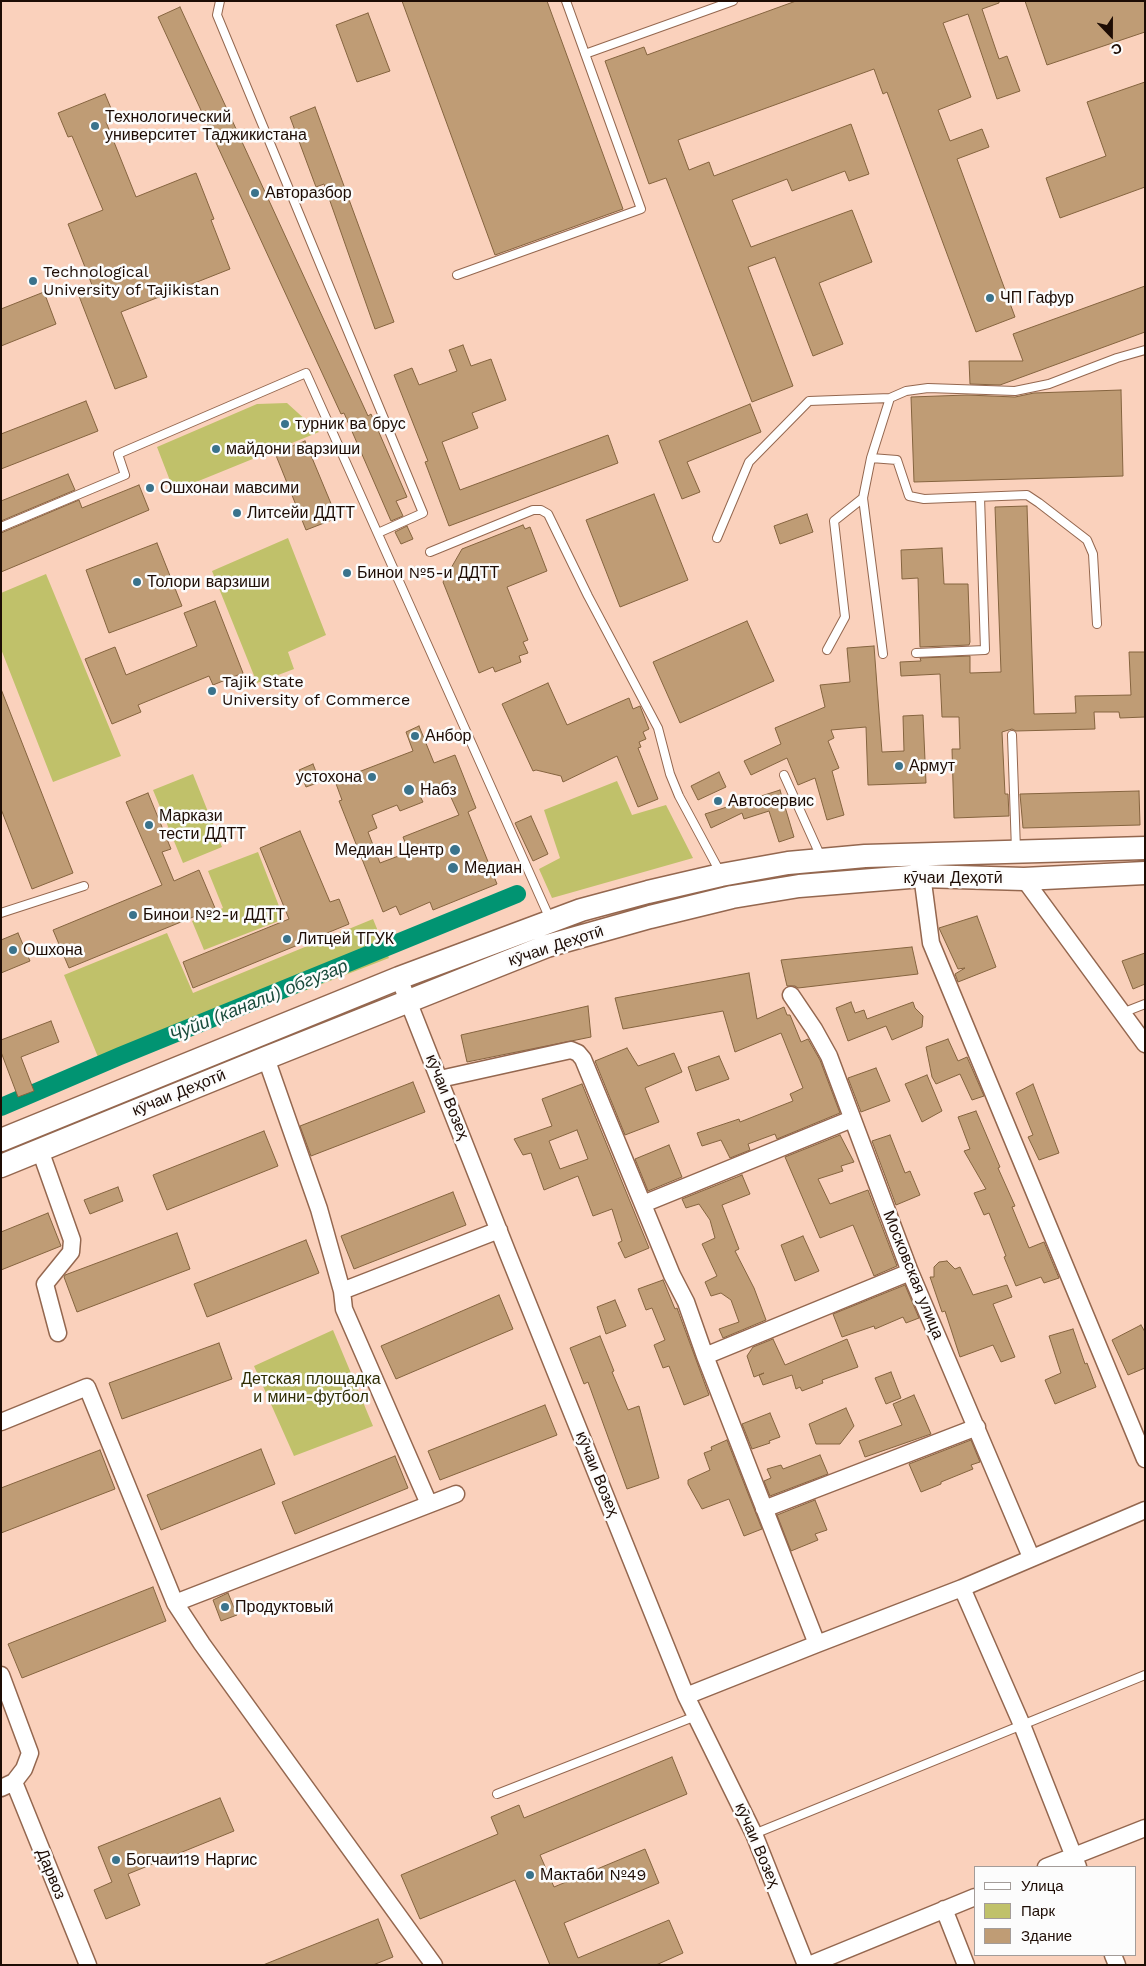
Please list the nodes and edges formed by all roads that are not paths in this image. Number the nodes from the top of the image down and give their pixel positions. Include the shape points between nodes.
1 (220, 1) edge
2 (566, 1) edge
3 (733, 1) edge
4 (585, 54) junction
5 (457, 275) dead end
6 (1145, 350) edge
7 (890, 398) junction
8 (871, 458) junction
9 (980, 497) junction
10 (863, 498) junction
11 (1, 526) edge
12 (378, 533) junction
13 (717, 538) dead end
14 (430, 552) dead end
15 (1097, 624) dead end
16 (827, 650) dead end
17 (916, 653) dead end
18 (883, 654) dead end
19 (1012, 735) dead end
20 (784, 775) dead end
21 (1145, 848) edge
22 (1016, 852) junction
23 (822, 860) junction
24 (921, 865) junction
25 (1145, 873) edge
26 (1024, 879) junction
27 (84, 886) dead end
28 (727, 886) junction
29 (1, 913) edge
30 (551, 921) junction
31 (399, 978) junction
32 (791, 995) dead end
33 (408, 1001) junction
34 (1145, 1004) edge
35 (1122, 1013) junction
36 (1145, 1044) edge
37 (266, 1058) junction
38 (440, 1079) junction
39 (852, 1119) junction
40 (1, 1140) edge
41 (40, 1150) junction
42 (1, 1166) edge
43 (643, 1204) junction
44 (499, 1230) junction
45 (910, 1272) junction
46 (342, 1291) junction
47 (58, 1333) dead end
48 (705, 1356) junction
49 (1, 1422) edge
50 (977, 1427) junction
51 (1145, 1459) edge
52 (456, 1494) dead end
53 (429, 1504) junction
54 (764, 1509) junction
55 (1145, 1510) edge
56 (1031, 1557) junction
57 (962, 1588) junction
58 (175, 1603) junction
59 (817, 1644) junction
60 (1, 1675) edge
61 (1145, 1675) edge
62 (686, 1696) junction
63 (696, 1716) junction
64 (1022, 1725) junction
65 (8, 1785) edge
66 (497, 1794) dead end
67 (1145, 1828) edge
68 (754, 1834) junction
69 (1076, 1862) edge
70 (1052, 1866) edge
71 (974, 1897) edge
72 (944, 1909) junction
73 (88, 1965) edge
74 (434, 1965) edge
75 (807, 1965) edge
76 (966, 1965) edge

1 - 12 lane via 217,15 423,513
2 - 4 lane
3 - 4 lane
4 - 5 lane via 641,209
6 - 7 lane via 1048,384 1015,390 928,388 906,390
7 - 8 lane
7 - 13 lane via 809,401 749,462
8 - 9 lane via 897,460 909,496 924,499
8 - 10 lane
9 - 15 lane via 1026,495 1087,540 1093,554
9 - 17 lane via 985,650
10 - 16 lane via 834,521 845,617
10 - 18 lane
11 - 12 lane via 125,475 118,454 306,373
12 - 30 lane
14 - 28 lane via 533,510 548,514 658,728 679,796
19 - 22 lane
20 - 23 lane
21 - 22 street, кӯчаи Деҳотӣ
22 - 24 street, кӯчаи Деҳотӣ
23 - 24 street, кӯчаи Деҳотӣ via 866,856
23 - 28 street, кӯчаи Деҳотӣ via 788,863
24 - 26 street, кӯчаи Деҳотӣ
24 - 28 street, кӯчаи Деҳотӣ via 798,886
24 - 51 street via 931,943
25 - 26 street, кӯчаи Деҳотӣ
26 - 35 street
27 - 29 lane
28 - 30 street, кӯчаи Деҳотӣ via 581,910
28 - 33 street, кӯчаи Деҳотӣ via 650,917 547,946
30 - 31 street, кӯчаи Деҳотӣ
31 - 33 street, кӯчаи Возеҳ
31 - 40 street, кӯчаи Деҳотӣ
32 - 39 street, Московская улица via 829,1056
33 - 37 street, кӯчаи Деҳотӣ
33 - 38 street, кӯчаи Возеҳ
34 - 35 lane
35 - 36 street
37 - 41 street, кӯчаи Деҳотӣ
37 - 46 street via 319,1210
38 - 43 street via 571,1050 578,1053
38 - 44 street, кӯчаи Возеҳ
39 - 43 street
39 - 45 street, Московская улица
41 - 42 street, кӯчаи Деҳотӣ
41 - 47 street via 72,1240 71,1252 45,1284
43 - 48 street via 686,1302
44 - 46 street
44 - 62 street, кӯчаи Возеҳ
45 - 48 street
45 - 50 street, Московская улица
46 - 53 street via 344,1309
48 - 54 street
49 - 58 street via 87,1387
50 - 54 street
50 - 56 street, Московская улица
52 - 53 street
53 - 58 street
54 - 59 street
55 - 56 street
56 - 57 street
57 - 59 street
57 - 64 street
58 - 74 street
59 - 62 street
60 - 65 street via 30,1753 24,1769
61 - 64 lane
62 - 63 street, кӯчаи Возеҳ
63 - 66 lane
63 - 68 street, кӯчаи Возеҳ
64 - 68 lane
64 - 69 street
65 - 73 street, Дарвоз
67 - 69 street
68 - 75 street, кӯчаи Возеҳ
69 - 70 street
71 - 72 street
72 - 75 street
72 - 76 street

